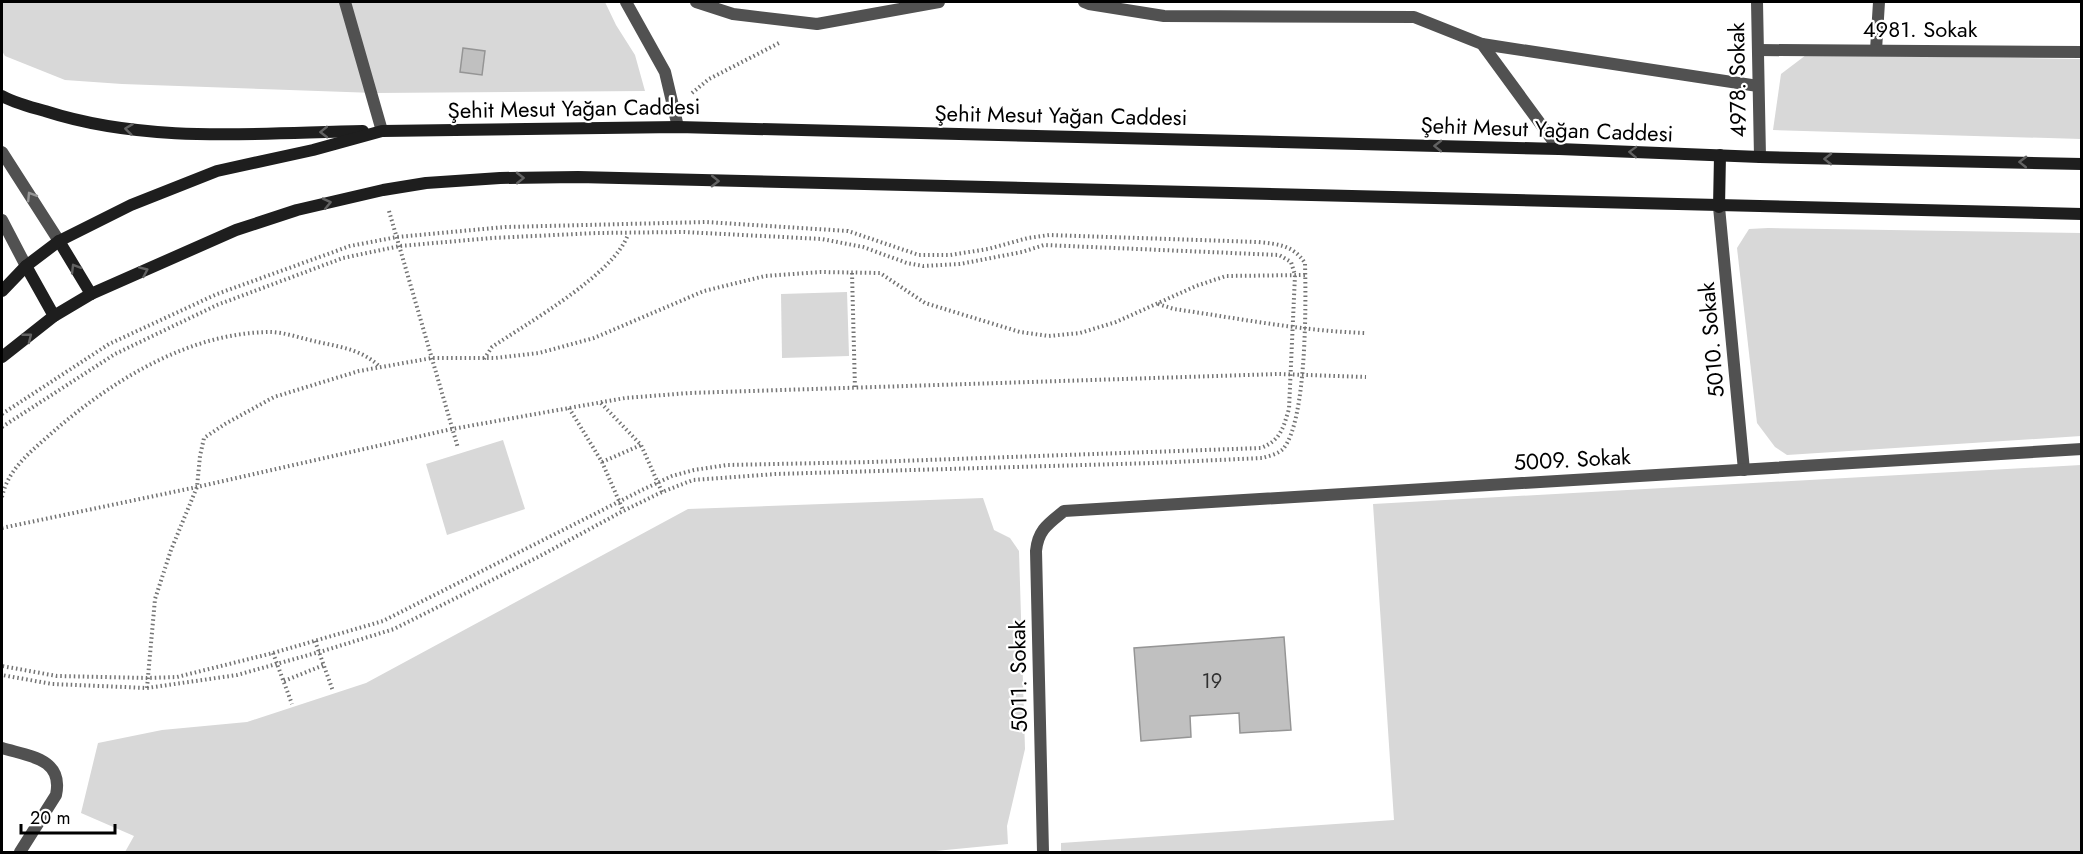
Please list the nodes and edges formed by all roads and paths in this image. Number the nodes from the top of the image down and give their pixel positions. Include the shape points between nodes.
1 (345, 2) edge
2 (626, 2) edge
3 (696, 2) edge
4 (939, 2) edge
5 (1084, 2) edge
6 (1757, 2) edge
7 (1879, 2) edge
8 (817, 24) junction
9 (1482, 44) junction
10 (1758, 50) junction
11 (1876, 50) junction
12 (2082, 52) edge
13 (1758, 86) junction
14 (2, 96) edge
15 (674, 109) junction
16 (678, 127) junction
17 (382, 131) junction
18 (1558, 149) junction
19 (2, 152) edge
20 (1720, 155) junction
21 (1760, 157) junction
22 (2082, 164) edge
23 (383, 190) junction
24 (1719, 207) junction
25 (2082, 214) edge
26 (2, 220) edge
27 (628, 234) junction
28 (397, 237) junction
29 (59, 241) junction
30 (400, 246) junction
31 (26, 266) junction
32 (852, 273) junction
33 (1295, 275) junction
34 (1305, 275) junction
35 (2, 291) edge
36 (91, 294) junction
37 (1158, 304) junction
38 (54, 316) junction
39 (1293, 326) junction
40 (1304, 328) junction
41 (1365, 333) dead end
42 (2, 357) edge
43 (432, 358) junction
44 (484, 359) junction
45 (380, 368) junction
46 (1291, 375) junction
47 (1301, 375) junction
48 (1366, 377) dead end
49 (855, 388) junction
50 (600, 402) junction
51 (569, 408) junction
52 (2, 414) edge
53 (2, 427) edge
54 (452, 429) junction
55 (640, 445) junction
56 (458, 448) dead end
57 (2082, 449) edge
58 (602, 462) junction
59 (1744, 470) junction
60 (658, 483) junction
61 (197, 487) junction
62 (662, 492) junction
63 (2, 497) edge
64 (619, 502) junction
65 (623, 511) junction
66 (1064, 511) joint
67 (2, 528) edge
68 (315, 641) junction
69 (319, 652) junction
70 (273, 653) junction
71 (277, 664) junction
72 (324, 665) junction
73 (2, 666) edge
74 (2, 675) edge
75 (147, 678) junction
76 (284, 681) junction
77 (147, 688) junction
78 (333, 691) dead end
79 (292, 704) dead end
80 (2, 748) edge
81 (20, 852) edge
82 (1043, 852) edge

1 - 17 street
2 - 15 street via 665,72
3 - 8 street via 733,14
4 - 8 street
5 - 9 street via 1164,16 1414,17
6 - 10 street, 4978. Sokak
7 - 11 street
8 - 15 path via 709,79
9 - 13 street
9 - 18 street
10 - 11 street, 4981. Sokak
10 - 13 street, 4978. Sokak
11 - 12 street, 4981. Sokak
13 - 21 street, 4978. Sokak
17 -> 14 main road via 192,135 153,132 68,119
15 - 16 street
16 - 17 main road, Şehit Mesut Yağan Caddesi
18 -> 16 main road, Şehit Mesut Yağan Caddesi
17 - 29 main road, Şehit Mesut Yağan Caddesi via 217,171 131,205
20 -> 18 main road, Şehit Mesut Yağan Caddesi
29 -> 19 street
20 - 21 main road, Şehit Mesut Yağan Caddesi
20 - 24 main road
22 -> 21 main road, Şehit Mesut Yağan Caddesi
23 -> 24 main road via 500,178 579,177
23 - 28 path
36 -> 23 main road via 236,230 297,210
24 - 25 main road
24 - 59 street, 5010. Sokak
26 - 31 street
27 - 30 path via 492,238
27 - 33 path via 684,232 822,239 923,266 971,262 1044,245 1280,255 1291,262
27 - 44 path via 603,268 492,347
28 - 30 path
28 - 34 path via 506,227 706,222 848,231 919,255 950,255 1049,235 1258,242 1291,249 1305,263
28 - 52 path via 350,246 217,294 109,344
29 - 31 main road, Şehit Mesut Yağan Caddesi
36 -> 29 main road
30 - 43 path
30 - 53 path via 343,258 217,305 115,354
31 - 35 main road, Şehit Mesut Yağan Caddesi
31 - 38 main road
32 - 37 path via 880,273 925,303 1020,332 1049,336 1080,333
32 - 44 path via 765,276 704,291 594,338 539,353
32 - 49 path
33 - 34 path
33 - 37 path via 1226,276
33 - 39 path
34 - 40 path
36 - 38 main road
37 - 39 path
42 -> 38 main road
39 - 40 path
39 - 46 path
40 - 41 path
40 - 47 path
43 - 44 path
43 - 45 path
43 - 54 path
45 - 61 path via 274,397 225,424 204,438
45 - 63 path via 370,357 342,347 272,332 233,335 161,358 63,423 20,461 3,488
46 - 47 path
46 - 49 path
46 - 60 path via 1289,409 1283,429 1273,443 1261,448 727,465 694,470
47 - 48 path
47 - 62 path via 1297,418 1288,442 1281,451 1262,458 729,477 693,480
49 - 50 path via 689,393
50 - 51 path
50 - 55 path
51 - 54 path
51 - 58 path
54 - 56 path
54 - 61 path
55 - 58 path
55 - 60 path
57 - 59 street, 5009. Sokak
58 - 64 path
59 - 66 street, 5009. Sokak
60 - 62 path
60 - 64 path
61 - 67 path
61 - 75 path via 154,599
62 - 65 path
64 - 65 path
64 - 68 path via 383,621
65 - 69 path via 394,630
66 - 82 street, 5011. Sokak via 1044,527 1037,538 1036,551
68 - 69 path
68 - 70 path
69 - 71 path
69 - 72 path
70 - 71 path
70 - 75 path via 177,677
71 - 76 path
71 - 77 path via 237,675
72 - 76 path
72 - 78 path
73 - 75 path via 57,676
74 - 77 path via 52,684
75 - 77 path
76 - 79 path
80 - 81 street via 42,760 52,767 58,786

